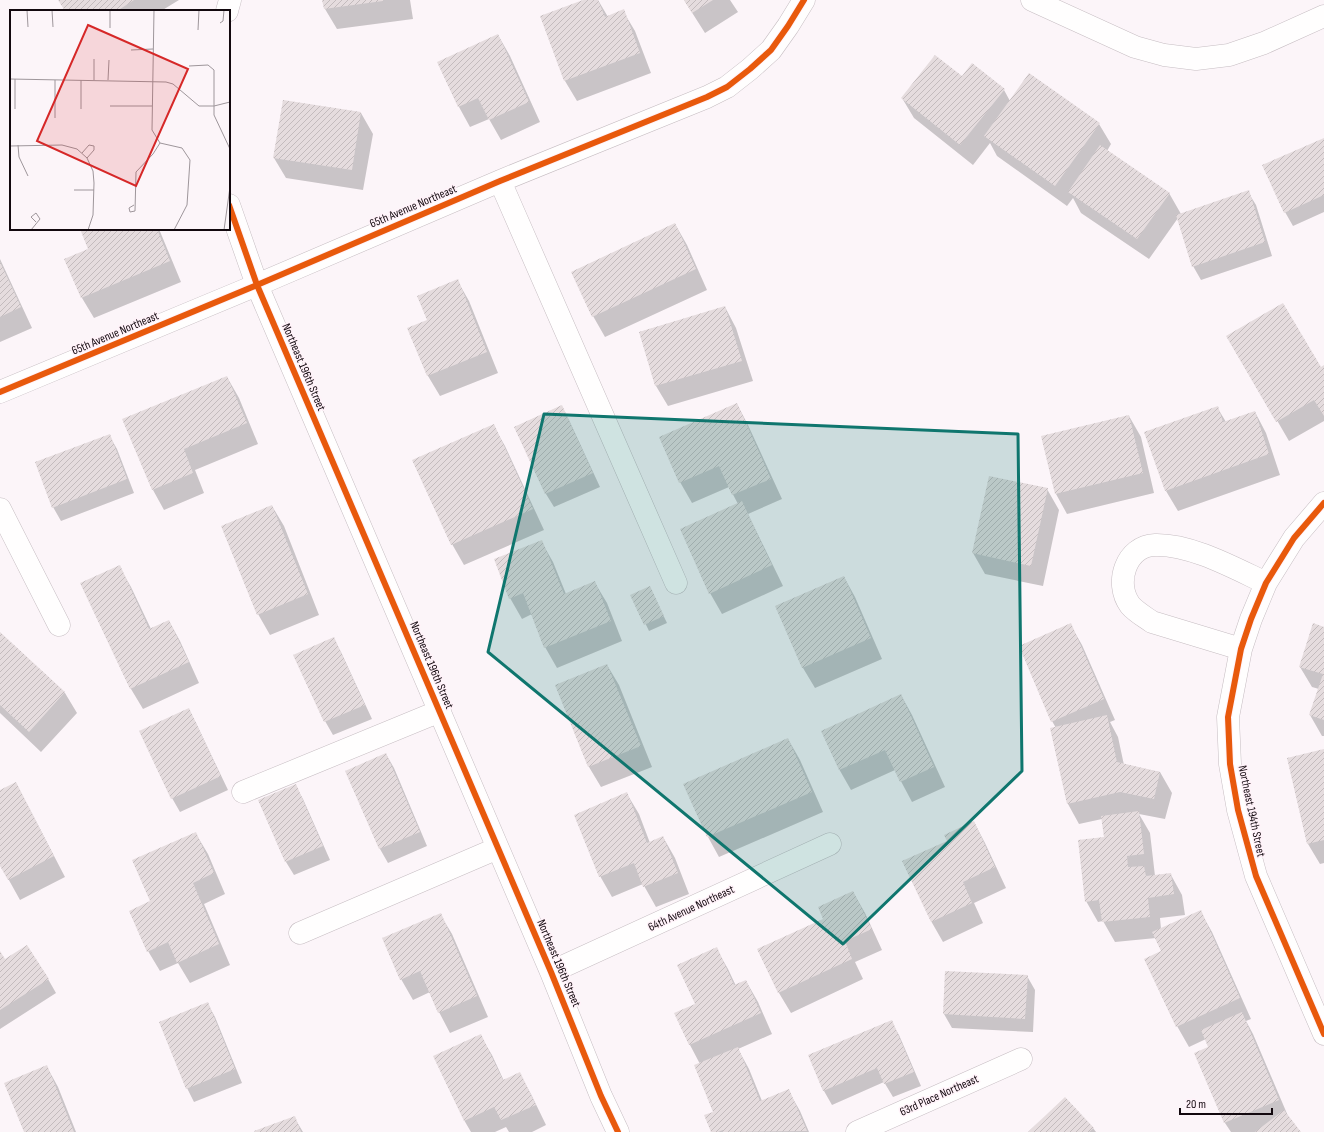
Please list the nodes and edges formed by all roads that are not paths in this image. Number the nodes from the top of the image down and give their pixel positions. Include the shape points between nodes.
1 (230, 0) edge
2 (804, 0) edge
3 (1032, 0) edge
4 (227, 10) edge
5 (1324, 16) edge
6 (500, 181) junction
7 (230, 208) edge
8 (257, 285) junction
9 (0, 392) edge
10 (1324, 503) edge
11 (0, 509) edge
12 (1266, 583) junction
13 (676, 584) dead end
14 (59, 625) dead end
15 (1241, 649) junction
16 (440, 711) junction
17 (244, 792) dead end
18 (830, 844) dead end
19 (498, 848) junction
20 (300, 932) dead end
21 (551, 972) junction
22 (1324, 1034) edge
23 (1020, 1058) dead end
24 (618, 1132) edge
25 (857, 1132) edge

1 - 4 street
2 - 6 street, 65th Avenue Northeast via 770,50 727,87
3 - 5 street via 1135,47 1164,55 1196,59 1229,55 1264,43
6 - 8 street, 65th Avenue Northeast
6 - 13 street
7 - 8 street, Northeast 196th Street
8 - 9 street, 65th Avenue Northeast
8 - 16 street, Northeast 196th Street
10 - 12 street, Northeast 194th Street via 1294,538
11 - 14 street
12 - 15 street, Northeast 194th Street
12 - 15 street via 1224,562 1162,545 1145,547 1136,552 1126,565 1123,582 1125,594 1130,605 1141,615 1152,622
15 - 22 street, Northeast 194th Street via 1228,717 1230,764 1238,810 1256,876
16 - 17 street
16 - 19 street, Northeast 196th Street
18 - 21 street, 64th Avenue Northeast
19 - 20 street
19 - 21 street, Northeast 196th Street
21 - 24 street, Northeast 196th Street
23 - 25 street, 63rd Place Northeast

